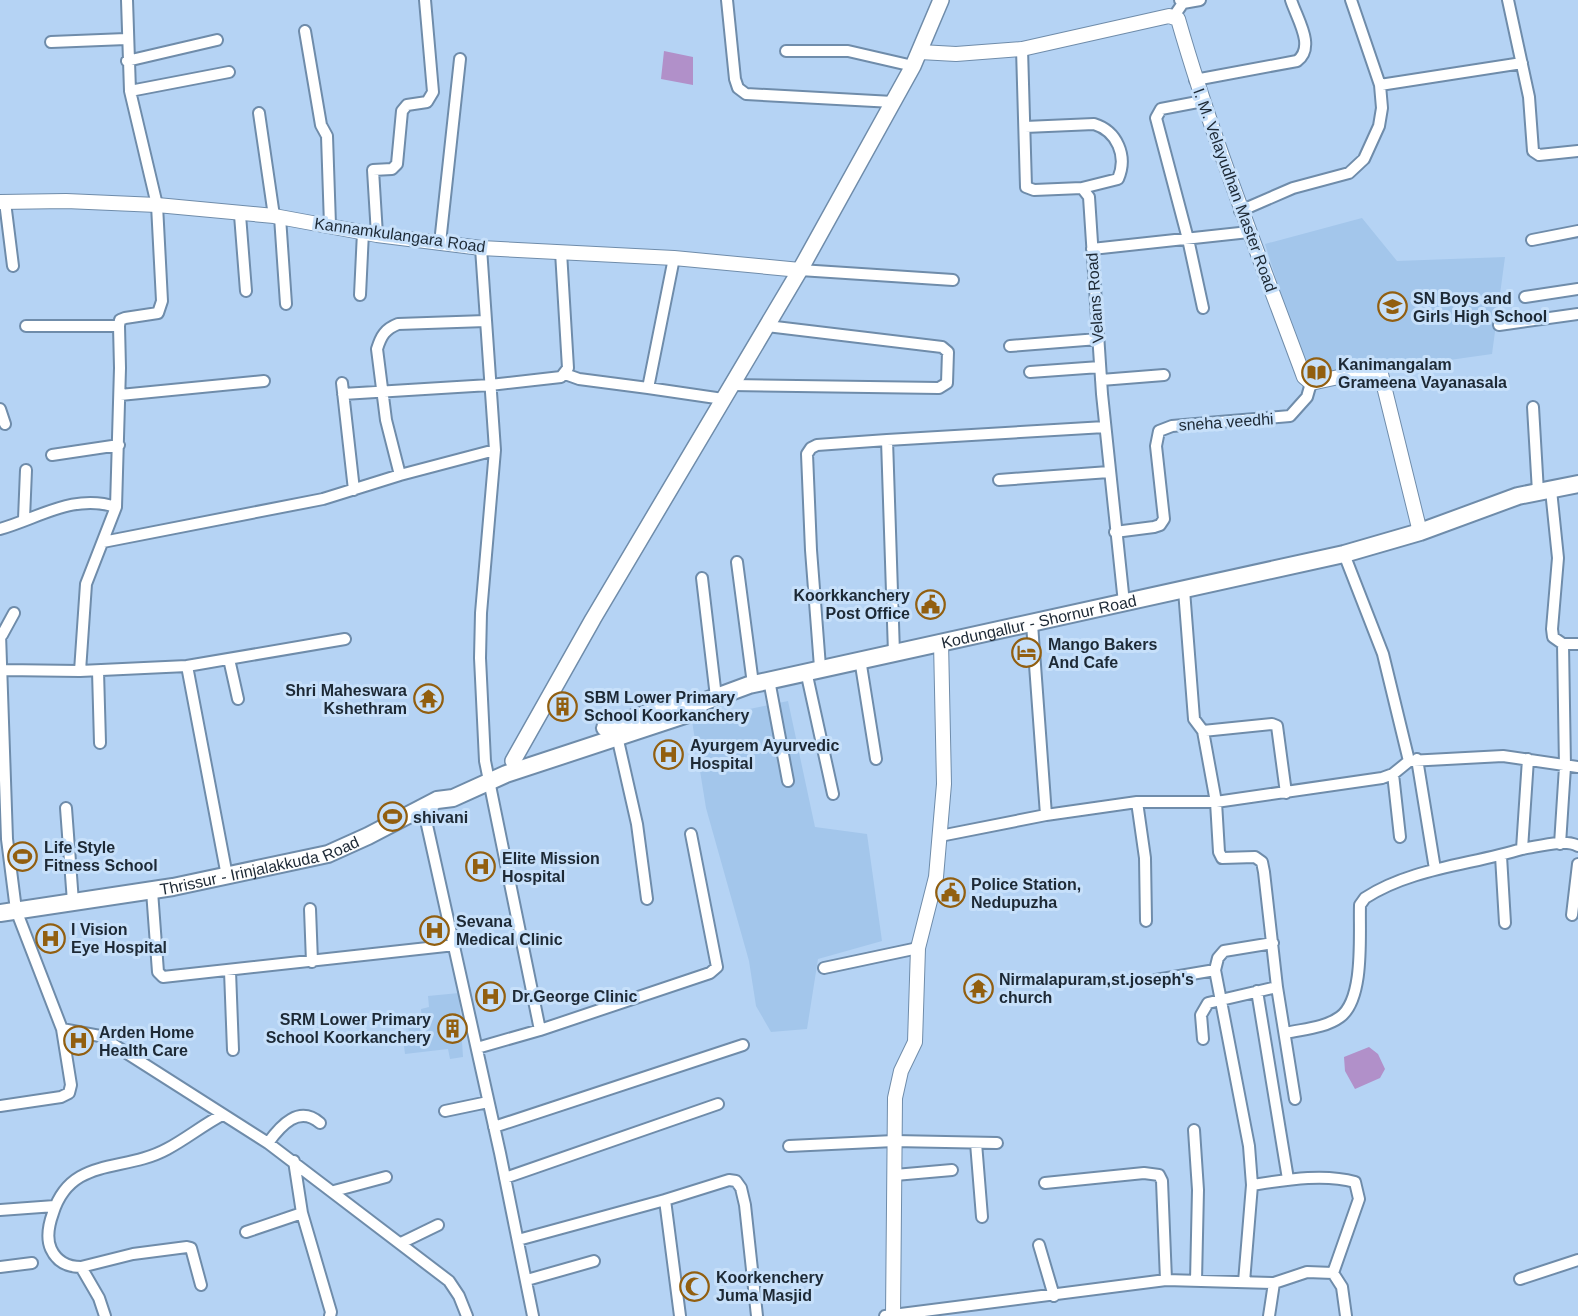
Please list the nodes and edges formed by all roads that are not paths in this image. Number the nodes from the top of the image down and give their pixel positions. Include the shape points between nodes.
1 (127, 0) edge
2 (425, 0) edge
3 (727, 0) edge
4 (941, 0) edge
5 (1200, 0) edge
6 (1290, 0) edge
7 (1351, 0) edge
8 (1508, 0) edge
9 (1182, 1) edge
10 (1174, 16) junction
11 (305, 31) dead end
12 (126, 39) junction
13 (217, 40) dead end
14 (51, 42) dead end
15 (1022, 49) junction
16 (786, 51) dead end
17 (920, 52) junction
18 (460, 59) dead end
19 (127, 61) junction
20 (1522, 63) junction
21 (913, 66) junction
22 (229, 72) dead end
23 (1195, 80) junction
24 (1380, 85) junction
25 (130, 91) junction
26 (1203, 101) junction
27 (893, 102) junction
28 (259, 113) dead end
29 (1025, 127) junction
30 (1578, 151) edge
31 (1082, 188) junction
32 (2, 202) edge
33 (157, 205) junction
34 (1240, 211) junction
35 (240, 214) junction
36 (277, 216) junction
37 (330, 225) junction
38 (1578, 231) edge
39 (1249, 232) junction
40 (370, 233) junction
41 (1188, 239) junction
42 (1532, 240) dead end
43 (440, 243) junction
44 (481, 248) junction
45 (1092, 249) junction
46 (561, 252) junction
47 (674, 258) junction
48 (13, 266) dead end
49 (800, 270) junction
50 (953, 280) dead end
51 (1578, 289) edge
52 (246, 291) dead end
53 (360, 295) dead end
54 (1525, 297) dead end
55 (286, 304) dead end
56 (1203, 308) dead end
57 (1578, 314) edge
58 (486, 321) junction
59 (1499, 325) dead end
60 (26, 326) dead end
61 (119, 326) junction
62 (767, 326) junction
63 (1098, 339) junction
64 (1010, 346) dead end
65 (1100, 367) junction
66 (1030, 372) dead end
67 (566, 374) junction
68 (1164, 375) dead end
69 (1101, 380) junction
70 (264, 381) dead end
71 (1311, 383) junction
72 (490, 385) junction
73 (732, 386) junction
74 (648, 388) junction
75 (382, 390) junction
76 (120, 395) junction
77 (723, 399) junction
78 (1533, 408) dead end
79 (0, 409) edge
80 (5, 424) dead end
81 (1105, 427) junction
82 (887, 440) junction
83 (119, 445) junction
84 (495, 450) junction
85 (52, 455) dead end
86 (26, 470) dead end
87 (1109, 472) junction
88 (400, 475) junction
89 (999, 480) dead end
90 (1578, 484) edge
91 (354, 490) junction
92 (1545, 491) junction
93 (116, 507) junction
94 (24, 519) junction
95 (0, 529) edge
96 (1115, 532) junction
97 (1420, 532) junction
98 (103, 542) junction
99 (1344, 554) junction
100 (737, 562) dead end
101 (702, 578) dead end
102 (1184, 591) junction
103 (1124, 603) junction
104 (14, 613) dead end
105 (1032, 624) junction
106 (1, 634) edge
107 (345, 639) dead end
108 (941, 642) junction
109 (1563, 644) junction
110 (1578, 644) edge
111 (894, 653) junction
112 (229, 658) junction
113 (860, 659) junction
114 (187, 666) junction
115 (813, 669) junction
116 (3, 670) junction
117 (80, 671) junction
118 (98, 671) junction
119 (770, 680) junction
120 (753, 684) junction
121 (238, 699) dead end
122 (709, 699) junction
123 (1203, 731) junction
124 (617, 736) junction
125 (100, 743) dead end
126 (876, 759) dead end
127 (1528, 759) junction
128 (1413, 760) junction
129 (1565, 767) junction
130 (1578, 767) edge
131 (510, 768) junction
132 (486, 771) junction
133 (1393, 774) junction
134 (788, 781) dead end
135 (833, 794) dead end
136 (1286, 794) junction
137 (1137, 802) junction
138 (1216, 802) junction
139 (430, 803) junction
140 (66, 808) dead end
141 (1046, 815) junction
142 (691, 834) dead end
143 (940, 836) junction
144 (1400, 837) dead end
145 (1560, 844) junction
146 (1578, 846) edge
147 (1522, 849) junction
148 (1501, 856) junction
149 (1578, 864) edge
150 (1435, 869) junction
151 (227, 876) junction
152 (152, 891) junction
153 (647, 899) dead end
154 (73, 902) junction
155 (310, 909) dead end
156 (8, 911) edge
157 (1572, 915) dead end
158 (1146, 921) dead end
159 (1505, 923) dead end
160 (1273, 943) junction
161 (455, 945) junction
162 (918, 948) junction
163 (312, 962) junction
164 (824, 968) dead end
165 (1215, 970) junction
166 (230, 971) junction
167 (1156, 980) dead end
168 (1277, 987) junction
169 (1257, 991) junction
170 (1221, 1000) junction
171 (62, 1029) junction
172 (540, 1030) junction
173 (1286, 1033) junction
174 (1203, 1039) dead end
175 (743, 1045) dead end
176 (477, 1048) junction
177 (233, 1050) dead end
178 (1295, 1099) dead end
179 (488, 1102) junction
180 (718, 1104) dead end
181 (0, 1106) edge
182 (445, 1111) dead end
183 (222, 1114) junction
184 (320, 1123) dead end
185 (494, 1127) junction
186 (1194, 1130) dead end
187 (894, 1141) junction
188 (268, 1143) junction
189 (976, 1143) junction
190 (997, 1143) dead end
191 (789, 1146) dead end
192 (294, 1161) junction
193 (952, 1170) dead end
194 (895, 1175) junction
195 (386, 1177) dead end
196 (505, 1178) junction
197 (1288, 1179) junction
198 (1045, 1183) dead end
199 (1252, 1185) junction
200 (334, 1191) junction
201 (665, 1200) junction
202 (55, 1206) junction
203 (0, 1210) edge
204 (302, 1213) junction
205 (981, 1217) dead end
206 (438, 1225) dead end
207 (246, 1232) dead end
208 (518, 1240) junction
209 (401, 1243) junction
210 (1039, 1245) dead end
211 (1578, 1260) edge
212 (594, 1262) dead end
213 (32, 1263) dead end
214 (0, 1267) edge
215 (81, 1267) junction
216 (1333, 1273) junction
217 (1520, 1279) dead end
218 (527, 1280) junction
219 (1166, 1280) junction
220 (1196, 1281) junction
221 (1244, 1282) junction
222 (1274, 1283) junction
223 (201, 1285) dead end
224 (1054, 1296) junction
225 (105, 1316) edge
226 (330, 1316) edge
227 (467, 1316) edge
228 (533, 1316) edge
229 (680, 1316) edge
230 (757, 1316) edge
231 (885, 1316) edge
232 (893, 1316) edge
233 (1269, 1316) edge
234 (1346, 1316) edge

1 - 12 street
2 - 40 street via 433,92 427,102 407,105 402,111 397,164 392,169 373,170
3 - 27 street via 735,79 746,94
4 - 17 main road
5 - 9 street
6 - 23 street via 1307,46 1305,55 1297,61
7 - 24 street
8 - 20 street
9 - 10 street
10 - 15 street
10 - 23 street, I. M. Velayudhan Master Road
11 - 37 street via 321,125 327,136
12 - 14 street
12 - 19 street
13 - 19 street
15 - 17 street via 956,54
15 - 29 street
16 - 21 street via 848,51
17 - 21 main road
18 - 43 street
19 - 25 street
20 - 24 street
20 - 30 street via 1533,151 1539,155
21 - 27 main road
22 - 25 street
23 - 26 street, I. M. Velayudhan Master Road
24 - 34 street via 1379,126 1360,166
25 - 33 street
26 - 34 street, I. M. Velayudhan Master Road
26 - 41 street via 1161,109 1156,118
27 - 49 main road
28 - 36 street
29 - 31 street via 1025,180 1029,190
29 - 31 street via 1094,124 1113,135 1121,149 1118,178
31 - 45 street, Velans Road via 1089,197
32 - 33 street, Kannamkulangara Road
32 - 48 street
33 - 35 street, Kannamkulangara Road
33 - 61 street via 161,309 153,316 120,320
34 - 39 street, I. M. Velayudhan Master Road
35 - 36 street, Kannamkulangara Road
35 - 52 street
36 - 37 street, Kannamkulangara Road
36 - 55 street
37 - 40 street, Kannamkulangara Road
38 - 42 street
39 - 41 street
39 - 71 street, I. M. Velayudhan Master Road via 1304,377
40 - 43 street, Kannamkulangara Road
40 - 53 street
41 - 45 street
41 - 56 street
43 - 44 street, Kannamkulangara Road
44 - 46 street, Kannamkulangara Road
44 - 58 street
45 - 63 street, Velans Road
46 - 47 street, Kannamkulangara Road
46 - 67 street
47 - 49 street, Kannamkulangara Road
47 - 74 street
49 - 50 street
49 - 62 main road
51 - 54 street
57 - 59 street
58 - 72 street
58 - 75 street via 398,324 388,328 377,350
60 - 61 street
61 - 76 street
62 - 73 main road
62 - 73 street via 942,347 948,352 947,383 939,388
63 - 64 street
63 - 65 street, Velans Road
65 - 66 street
65 - 69 street, Velans Road
67 - 72 street
67 - 74 street
68 - 69 street
69 - 81 street, Velans Road
70 - 76 street
71 - 96 street, sneha veedhi via 1307,397 1290,416 1172,426 1158,431 1156,446 1164,519 1154,527
71 - 97 street via 1371,370 1381,374
72 - 75 street
72 - 84 street
73 - 77 main road
74 - 77 street
75 - 88 street
75 - 91 street via 343,388
76 - 83 street
77 - 131 main road
78 - 92 street
79 - 80 street
81 - 82 street
81 - 87 street, Velans Road
82 - 111 street
82 - 115 street via 817,445 807,454
83 - 85 street
83 - 93 street
84 - 88 street
84 - 132 street via 481,614
86 - 94 street
87 - 89 street
87 - 96 street, Velans Road
88 - 91 street
90 - 92 main road, Kodungallur - Shornur Road
91 - 98 street
92 - 97 main road, Kodungallur - Shornur Road via 1518,496
92 - 109 street via 1558,558 1552,629 1553,637
93 - 94 street via 89,501
93 - 98 street
94 - 95 street
96 - 103 street, Velans Road
97 - 99 main road, Kodungallur - Shornur Road
98 - 117 street via 86,584
99 - 102 main road, Kodungallur - Shornur Road
99 - 128 street via 1383,654
100 - 120 street
101 - 122 street
102 - 103 main road, Kodungallur - Shornur Road
102 - 123 street via 1194,719
103 - 105 main road, Kodungallur - Shornur Road
104 - 106 street
105 - 108 main road, Kodungallur - Shornur Road
105 - 141 street
106 - 116 street
107 - 112 street
108 - 111 main road, Kodungallur - Shornur Road
108 - 143 street via 944,784
109 - 110 street
109 - 129 street
111 - 113 main road, Kodungallur - Shornur Road
112 - 114 street
112 - 121 street
113 - 115 main road, Kodungallur - Shornur Road
113 - 126 street
114 - 118 street
114 - 151 street
115 - 119 main road, Kodungallur - Shornur Road
115 - 135 street
116 - 117 street
116 - 156 street
117 - 118 street
118 - 125 street
119 - 120 main road, Kodungallur - Shornur Road
119 - 134 street
120 - 122 main road, Kodungallur - Shornur Road
122 - 124 main road, Kodungallur - Shornur Road via 688,714
122 - 131 main road via 680,702
123 - 136 street via 1277,726
123 - 138 street
124 - 131 main road, Kodungallur - Shornur Road
124 - 153 street via 637,824
127 - 128 street via 1503,756
127 - 129 street
127 - 147 street
128 - 133 street
128 - 150 street
129 - 130 street
129 - 145 street
131 - 132 main road, Thrissur - Irinjalakkuda Road
132 - 139 main road, Thrissur - Irinjalakkuda Road
132 - 172 street
133 - 136 street
133 - 144 street
136 - 138 street
137 - 138 street
137 - 141 street
137 - 158 street via 1145,858
138 - 160 street via 1222,858 1255,857 1262,862
139 - 151 main road, Thrissur - Irinjalakkuda Road via 328,854
139 - 161 street
140 - 154 street
141 - 143 street
142 - 172 street via 717,967 710,973
143 - 162 street via 936,877
145 - 146 street
145 - 147 street
147 - 148 street
148 - 150 street
148 - 159 street
149 - 157 street
150 - 173 street via 1365,898 1360,905 1355,993 1348,1008 1325,1024
151 - 152 main road, Thrissur - Irinjalakkuda Road
152 - 154 main road, Thrissur - Irinjalakkuda Road
152 - 166 street via 158,972 163,977 173,977
154 - 156 main road, Thrissur - Irinjalakkuda Road
155 - 163 street
156 - 171 street
160 - 165 street via 1224,951
160 - 168 street
161 - 163 street
161 - 176 street
162 - 164 street
162 - 187 street via 915,1042 895,1098
163 - 166 street
165 - 167 street
165 - 170 street
166 - 177 street
168 - 169 street
168 - 173 street
169 - 170 street
169 - 197 street
170 - 174 street via 1208,1003 1203,1009
170 - 199 street via 1249,1146
171 - 181 street via 69,1093
171 - 183 street via 100,1036
172 - 176 street
173 - 178 street
175 - 185 street
176 - 179 street
179 - 182 street
179 - 185 street
180 - 196 street
183 - 188 street
183 - 202 street via 167,1149 127,1164 81,1174 65,1188
184 - 188 street via 312,1116 299,1116 283,1123
185 - 196 street
186 - 220 street via 1198,1190
187 - 189 street
187 - 191 street
187 - 194 street
188 - 192 street
189 - 190 street
189 - 205 street
192 - 200 street
192 - 204 street
193 - 194 street
194 - 232 street
195 - 200 street
196 - 208 street
197 - 199 street
197 - 216 street via 1344,1179 1355,1182 1359,1189
198 - 219 street via 1144,1173 1160,1175
199 - 221 street
200 - 209 street
201 - 208 street
201 - 229 street
201 - 230 street via 736,1181 746,1205
202 - 203 street
202 - 215 street via 48,1227 50,1248 59,1260
204 - 207 street
204 - 226 street
206 - 209 street
208 - 218 street
209 - 227 street via 449,1281
210 - 224 street
211 - 217 street
212 - 218 street
213 - 214 street
215 - 223 street via 133,1254 187,1247 191,1248
215 - 225 street via 96,1290
216 - 222 street via 1307,1272
216 - 234 street via 1342,1287
218 - 228 street
219 - 220 street
219 - 224 street
220 - 221 street
221 - 222 street
222 - 233 street
224 - 232 street
231 - 232 street

